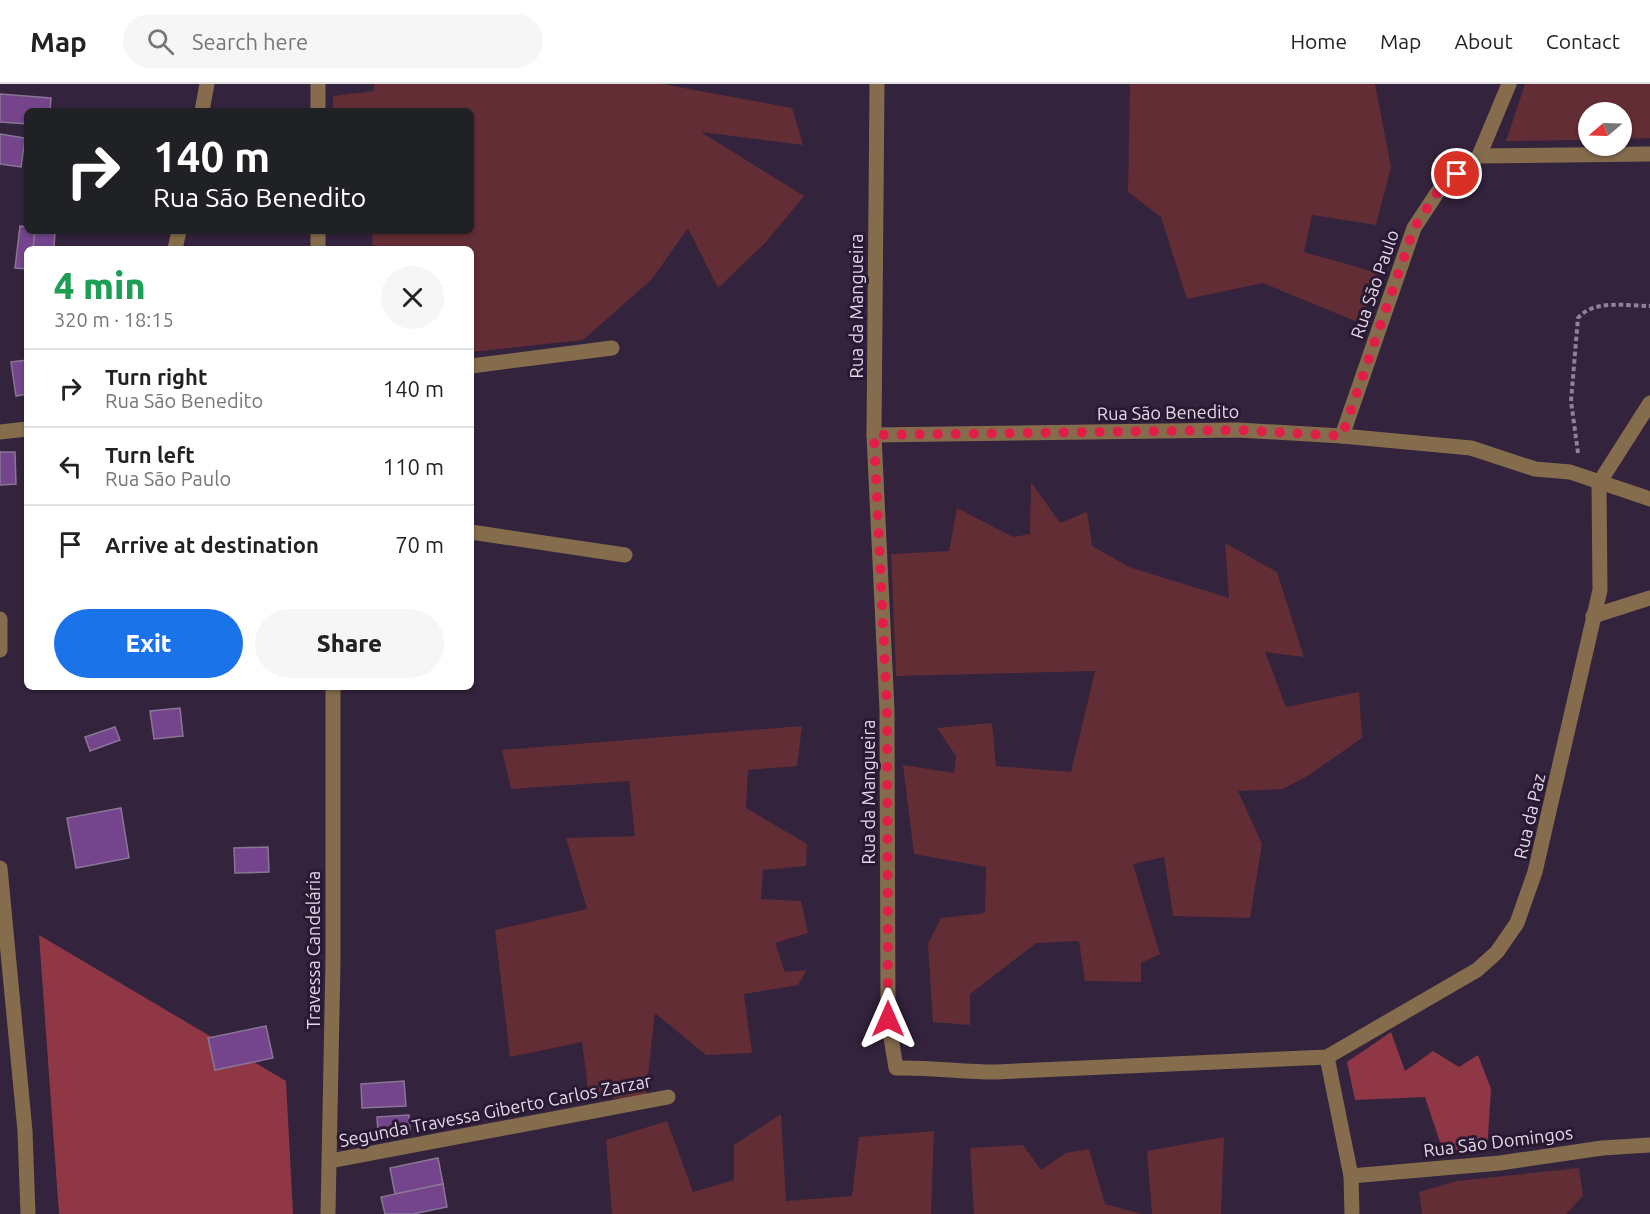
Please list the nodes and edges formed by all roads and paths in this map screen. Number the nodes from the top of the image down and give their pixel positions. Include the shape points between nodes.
1 (207, 84) edge
2 (318, 84) edge
3 (877, 84) edge
4 (1509, 84) edge
5 (203, 108) edge
6 (318, 108) edge
7 (1650, 154) edge
8 (1479, 156) junction
9 (1650, 306) edge
10 (612, 348) dead end
11 (474, 366) edge
12 (1650, 403) edge
13 (24, 429) edge
14 (0, 432) edge
15 (874, 435) junction
16 (1342, 436) junction
17 (1570, 472) junction
18 (1599, 483) junction
19 (1650, 499) edge
20 (474, 532) edge
21 (625, 555) dead end
22 (1650, 598) edge
23 (1593, 616) junction
24 (0, 619) edge
25 (0, 650) edge
26 (333, 690) edge
27 (0, 868) edge
28 (1326, 1057) junction
29 (668, 1097) dead end
30 (1650, 1145) edge
31 (330, 1161) junction
32 (1351, 1176) junction
33 (28, 1214) edge
34 (328, 1214) edge
35 (1353, 1214) edge

1 - 5 street
2 - 6 street
3 - 15 street, Rua da Mangueira
4 - 8 street
7 - 8 street
8 - 16 street, Rua São Paulo via 1441,187 1414,228
9 - 17 path via 1595,307 1578,318 1571,401 1578,455
10 - 11 street
12 - 18 street
13 - 14 street
15 - 16 street, Rua São Benedito via 1238,430
15 - 28 street, Rua da Mangueira via 887,710 888,1019 896,1068 996,1072
16 - 17 street, Rua São Benedito via 1471,448 1534,469
17 - 18 street, Rua São Benedito
18 - 19 street, Rua São Benedito
18 - 23 street, Rua da Paz via 1600,590
20 - 21 street
22 - 23 street
23 - 28 street, Rua da Paz via 1535,872 1517,922 1497,952 1477,970
24 - 25 street
26 - 31 street, Travessa Candelária
27 - 33 street via 25,1131
28 - 32 street
29 - 31 street, Segunda Travessa Giberto Carlos Zarzar
30 - 32 street, Rua São Domingos
31 - 34 street, Travessa Candelária
32 - 35 street

